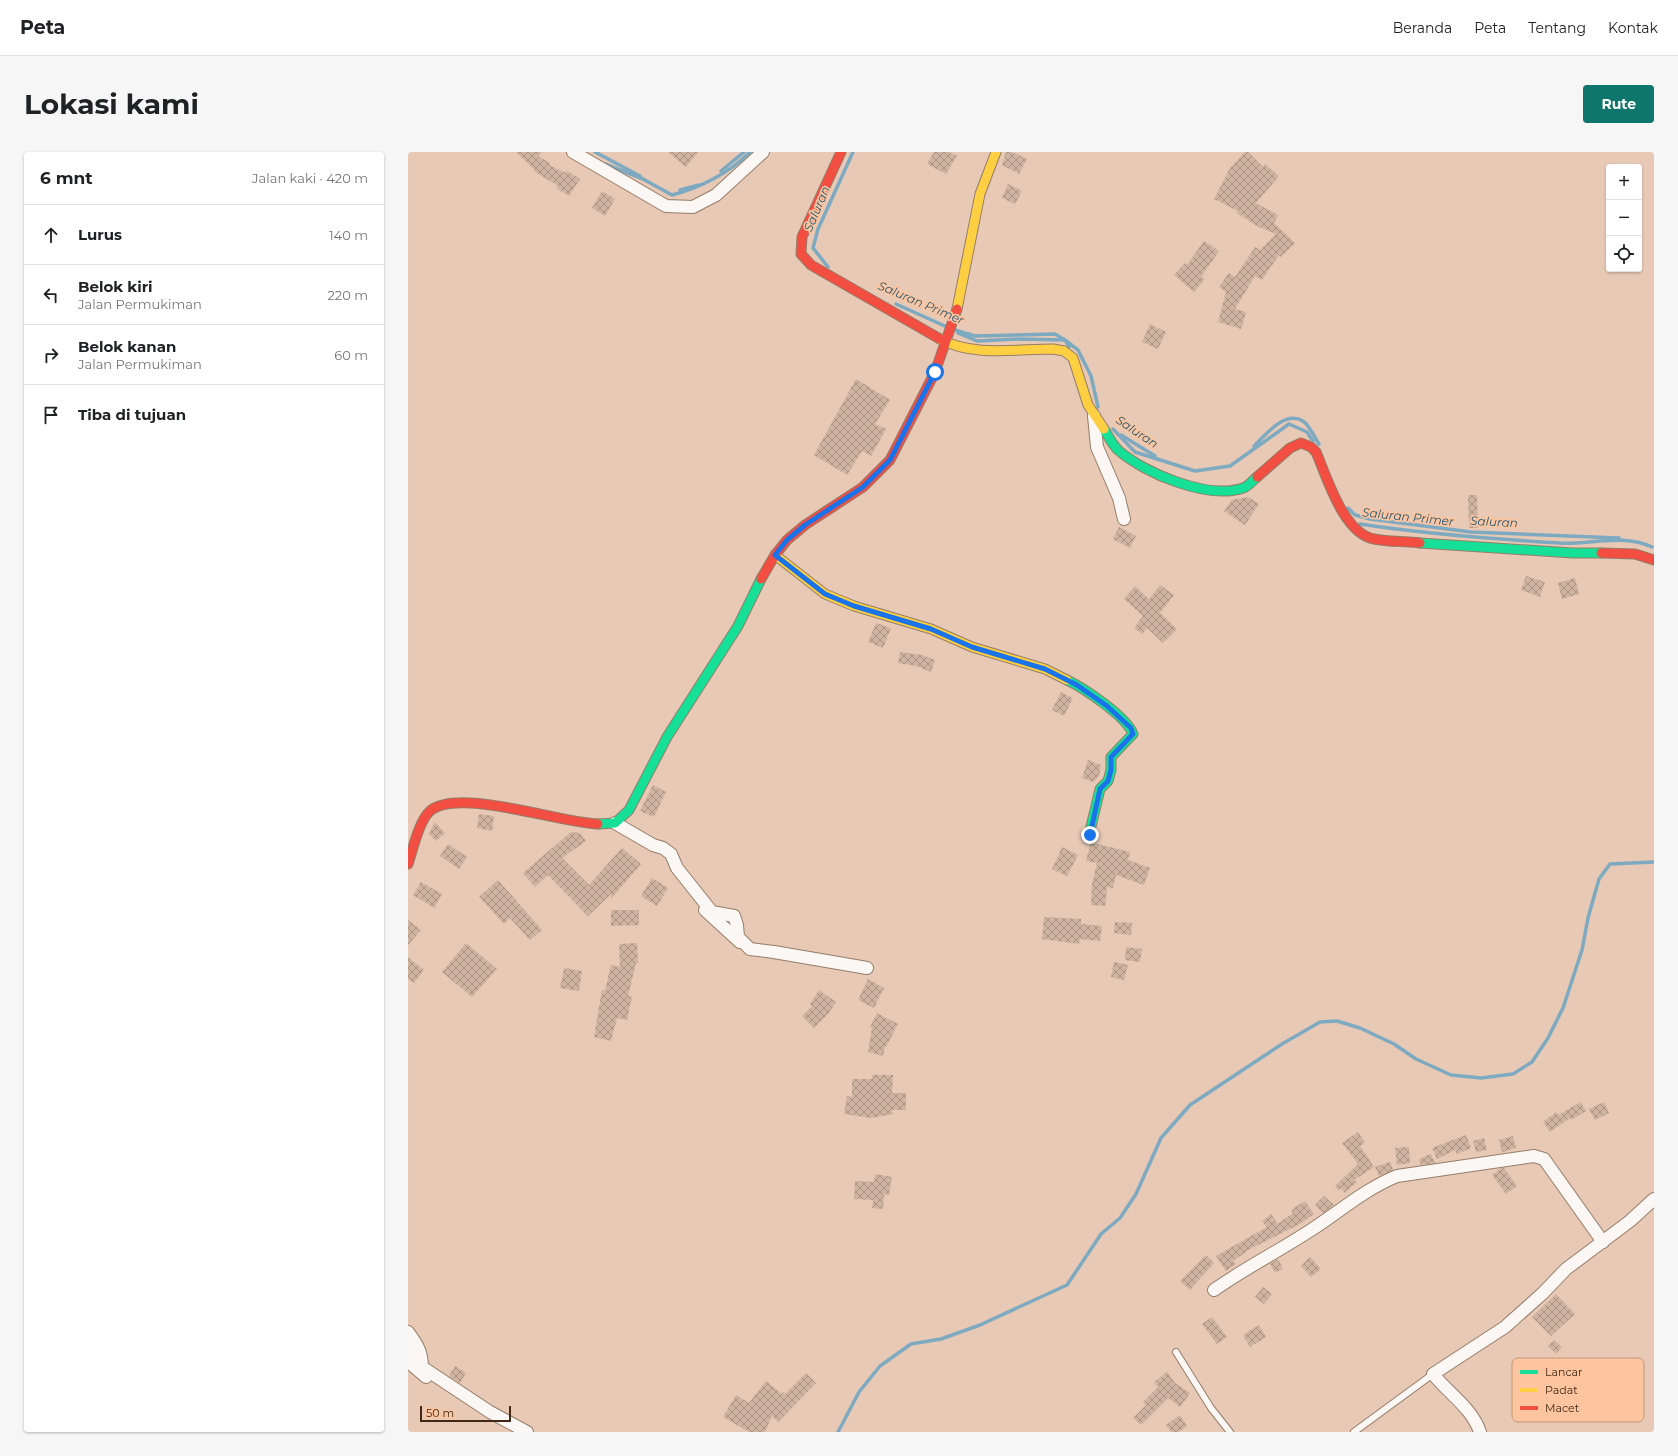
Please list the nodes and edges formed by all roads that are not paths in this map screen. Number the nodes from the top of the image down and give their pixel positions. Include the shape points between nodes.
1 (573, 152) edge
2 (764, 152) edge
3 (841, 152) edge
4 (996, 152) edge
5 (946, 340) junction
6 (1094, 416) junction
7 (1124, 519) dead end
8 (775, 555) junction
9 (1654, 560) edge
10 (612, 823) junction
11 (1090, 835) dead end
12 (408, 864) edge
13 (866, 970) dead end
14 (1654, 1199) edge
15 (1603, 1242) junction
16 (1214, 1290) dead end
17 (408, 1332) edge
18 (408, 1340) edge
19 (1176, 1352) dead end
20 (413, 1364) edge
21 (1433, 1374) junction
22 (514, 1432) edge
23 (527, 1432) edge
24 (1230, 1432) edge
25 (1354, 1432) edge
26 (1480, 1432) edge

1 - 2 street via 666,206 692,207 716,194
3 - 5 street via 802,237 801,254 811,265
4 - 5 street via 980,194 960,301
5 - 6 street via 978,350 1064,351 1073,358
5 - 8 street via 935,372 890,460 863,487 805,525 787,540
6 - 7 street via 1097,446 1119,498
6 - 9 street via 1117,449 1135,462 1176,483 1205,490 1222,492 1244,488 1290,448 1300,443 1311,447 1316,452 1343,514 1351,526 1372,539 1574,553 1615,553 1641,555
8 - 10 street via 738,626 667,737 629,810
8 - 11 street via 825,594 854,606 931,629 972,647 1045,669 1077,685 1107,706 1131,728 1133,734 1111,757 1111,770 1108,781 1100,789
10 - 12 street via 581,823 472,803 446,803 430,810
10 - 13 street via 628,839 659,851 706,911 754,955 803,958
14 - 15 street via 1630,1222
15 - 16 street via 1544,1159 1534,1156 1397,1176 1379,1184
15 - 21 street via 1566,1269 1504,1327
17 - 20 street via 418,1345 422,1356
18 - 20 street via 414,1356
19 - 24 lane via 1211,1408
20 - 22 street via 473,1411
20 - 23 street
21 - 25 lane
21 - 26 street via 1469,1413

